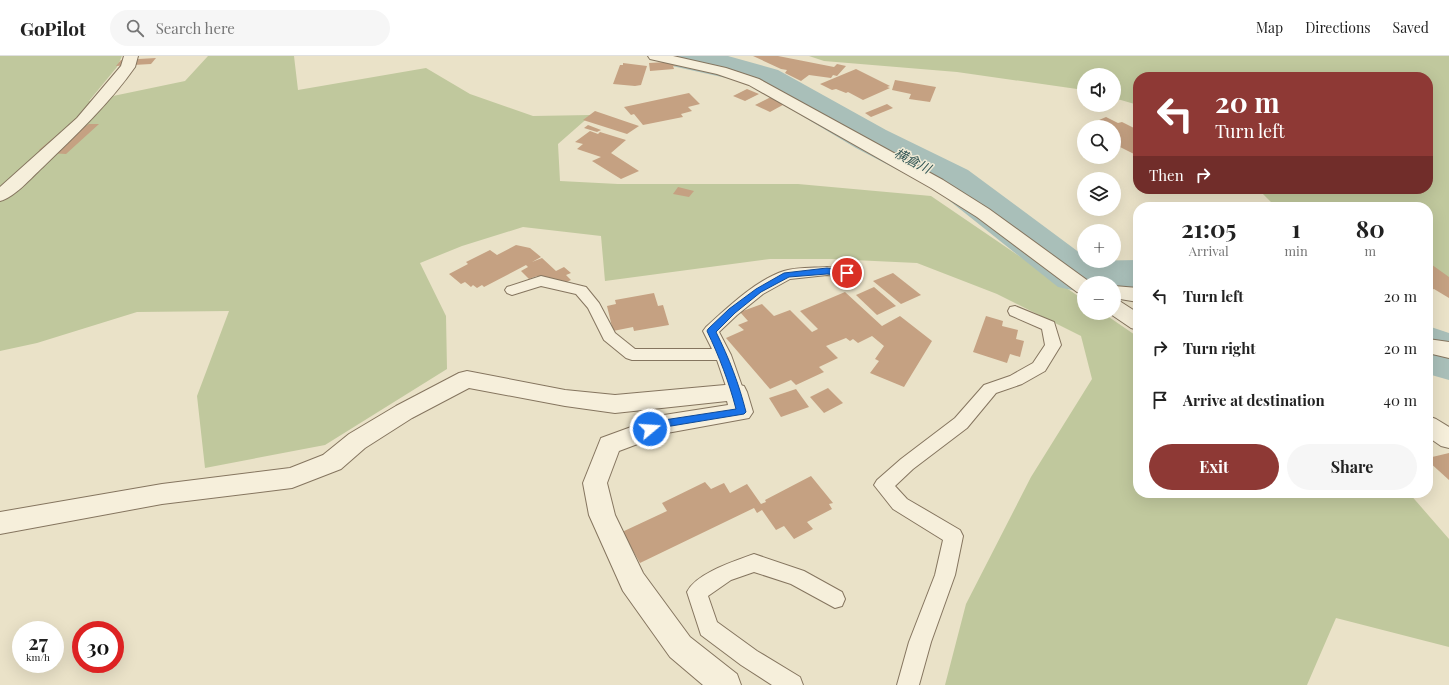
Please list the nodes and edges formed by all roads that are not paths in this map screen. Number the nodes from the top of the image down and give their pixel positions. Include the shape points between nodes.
1 (131, 56) edge
2 (662, 58) edge
3 (0, 196) edge
4 (847, 273) dead end
5 (1077, 282) edge
6 (512, 290) dead end
7 (1121, 293) edge
8 (1133, 294) edge
9 (1015, 311) dead end
10 (1121, 312) edge
11 (1133, 320) edge
12 (1433, 347) edge
13 (1449, 350) edge
14 (723, 355) junction
15 (736, 392) junction
16 (1433, 428) edge
17 (1449, 439) edge
18 (0, 523) edge
19 (835, 599) dead end
20 (726, 685) edge
21 (792, 685) edge
22 (908, 685) edge

1 - 3 street via 128,68 82,122
2 - 5 street via 721,71 754,82 983,213
4 - 14 lane via 827,271 787,275 758,291 711,331
6 - 14 lane via 541,281 581,290 594,306 609,336 632,354
7 - 8 street
9 - 22 lane via 1050,326 1053,345 1040,367 1016,380 990,389 961,423 883,485 900,504 953,536 945,575 920,642
10 - 11 street
12 - 13 street
14 - 15 lane
15 - 18 street via 614,404 565,398 467,379 397,416 357,441 332,462 292,478 162,494
15 - 20 street via 741,412 664,424 609,445 595,483 602,515 633,582 680,647
16 - 17 street
19 - 21 lane via 797,577 754,563 724,574 697,592 708,628

